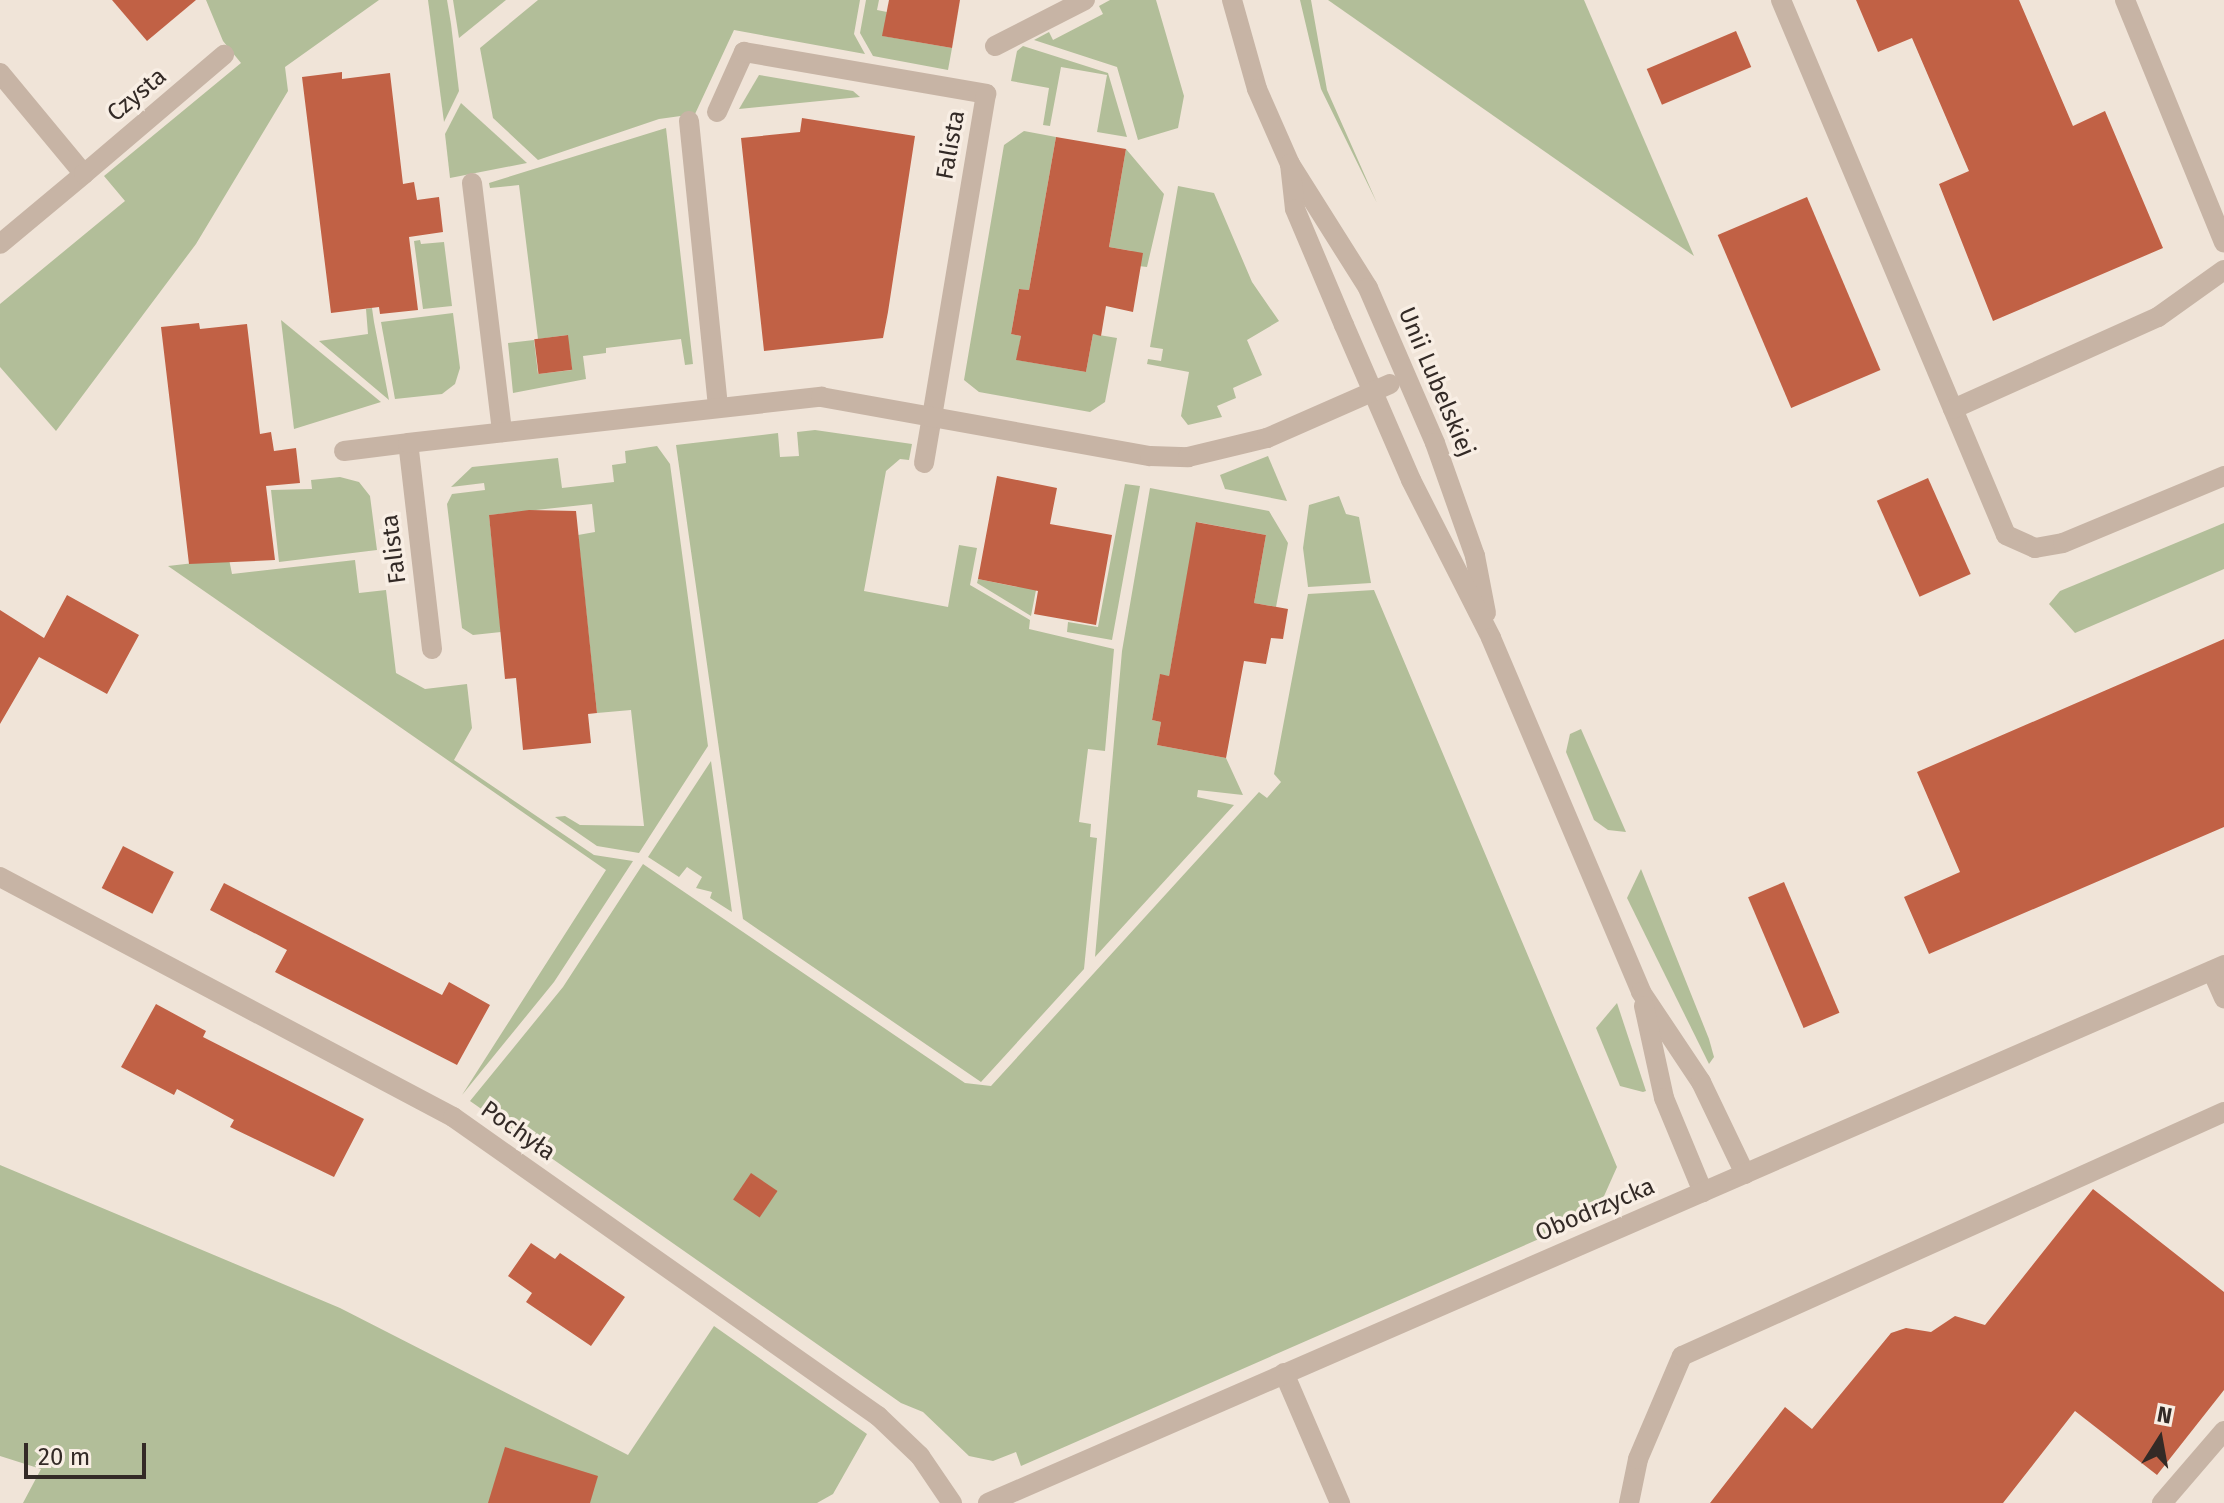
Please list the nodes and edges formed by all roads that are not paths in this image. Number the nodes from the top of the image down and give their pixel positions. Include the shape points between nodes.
1 (1085, 0) edge
2 (1232, 0) edge
3 (1781, 0) edge
4 (2125, 0) edge
5 (995, 46) dead end
6 (224, 55) dead end
7 (0, 73) edge
8 (717, 112) dead end
9 (689, 121) dead end
10 (1290, 164) junction
11 (84, 174) junction
12 (472, 183) dead end
13 (2224, 243) edge
14 (0, 244) edge
15 (2224, 270) edge
16 (1381, 387) junction
17 (718, 408) junction
18 (1953, 409) junction
19 (932, 416) junction
20 (502, 432) junction
21 (408, 443) junction
22 (344, 451) dead end
23 (924, 463) dead end
24 (2224, 476) edge
25 (1491, 638) junction
26 (432, 649) dead end
27 (0, 877) edge
28 (2218, 968) edge
29 (1641, 992) junction
30 (2224, 998) edge
31 (2224, 1112) edge
32 (1745, 1174) junction
33 (1703, 1192) junction
34 (1284, 1373) junction
35 (2224, 1431) edge
36 (952, 1503) edge
37 (988, 1503) edge
38 (1340, 1503) edge
39 (1629, 1503) edge
40 (2162, 1503) edge

1 - 5 street
2 - 10 street, Unii Lubelskiej via 1257,89
3 - 18 street
4 - 13 street
6 - 11 street, Czysta
7 - 11 street
8 - 19 street, Falista via 744,52 986,94
9 - 17 street
10 - 16 street, Unii Lubelskiej via 1295,209
10 - 25 street, Unii Lubelskiej via 1368,288 1412,390 1475,556
11 - 14 street, Czysta
12 - 20 street
15 - 18 street via 2158,317
16 - 19 street via 1267,438 1188,457 1150,456
16 - 25 street, Unii Lubelskiej via 1411,480
17 - 19 street via 821,397
17 - 20 street
18 - 24 street via 2006,535 2035,548 2063,543
19 - 23 street
20 - 21 street
21 - 22 street
21 - 26 street, Falista
25 - 29 street, Unii Lubelskiej
27 - 36 street, Pochyła via 453,1117 878,1416 920,1456
28 - 30 street
28 - 32 street, Obodrzycka
29 - 32 street, Unii Lubelskiej via 1701,1082
29 - 33 street, Unii Lubelskiej via 1664,1098
31 - 39 street via 1682,1356 1638,1459
32 - 33 street, Obodrzycka
33 - 34 street, Obodrzycka
34 - 37 street, Obodrzycka
34 - 38 street
35 - 40 street

